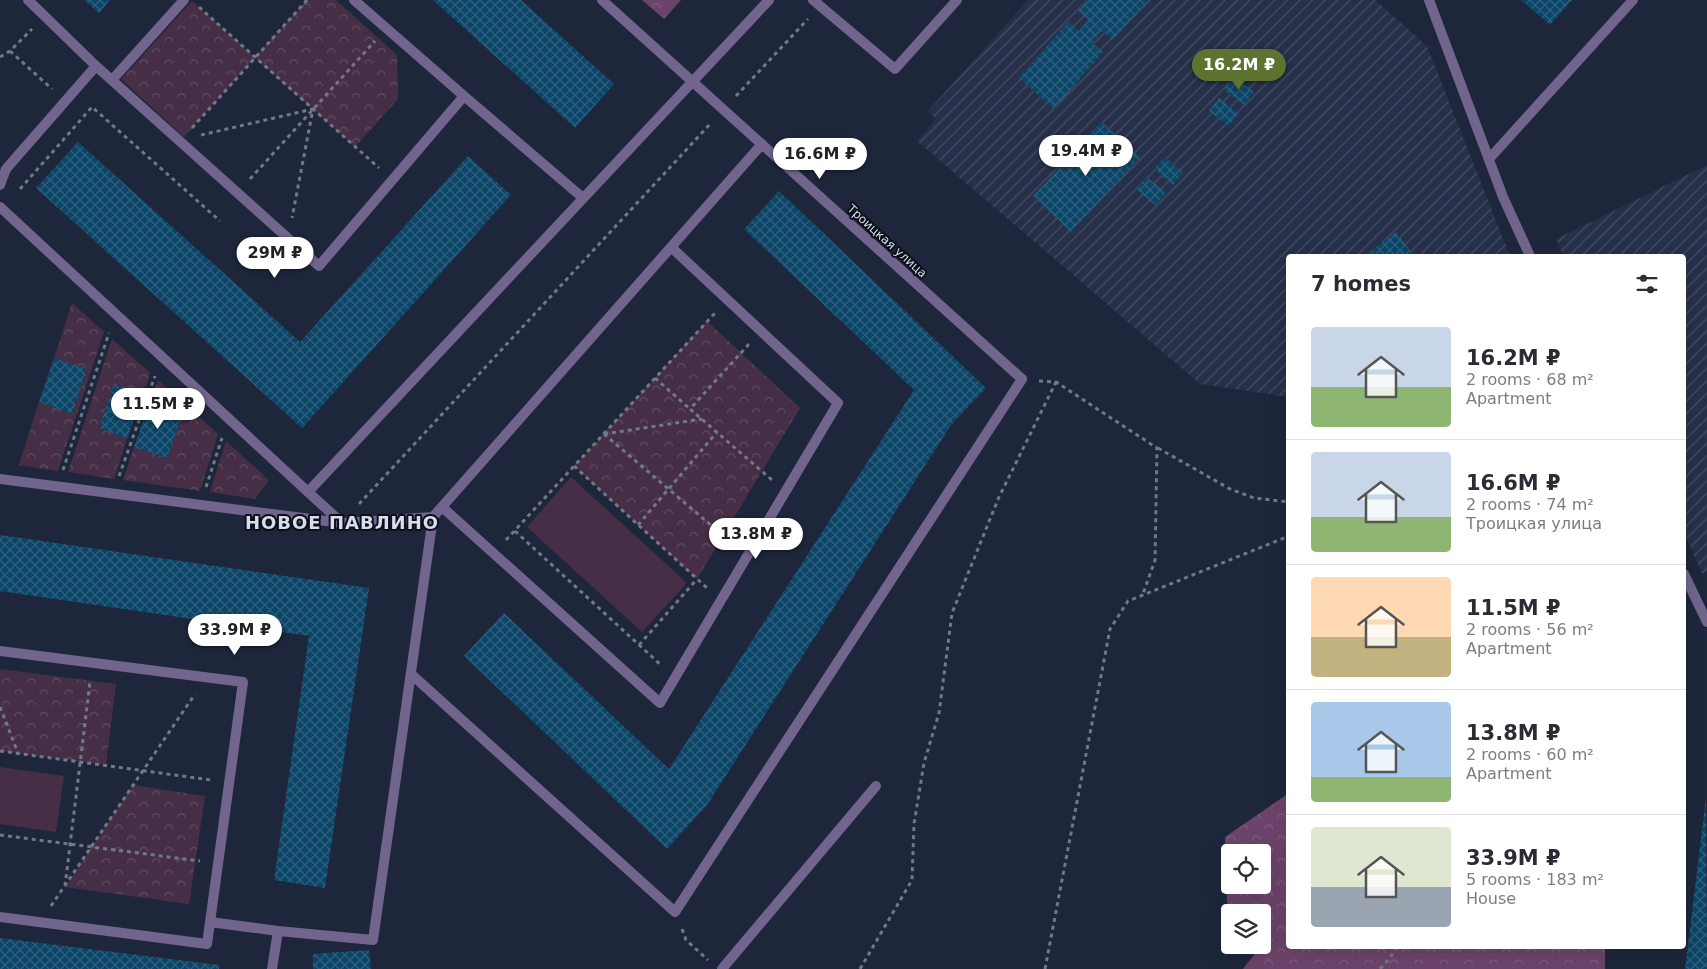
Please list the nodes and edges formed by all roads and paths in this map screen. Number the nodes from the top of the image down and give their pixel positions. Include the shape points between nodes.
1 (28, 0) edge
2 (188, 0) edge
3 (307, 0) edge
4 (354, 0) edge
5 (602, 0) edge
6 (768, 0) edge
7 (957, 0) edge
8 (1429, 0) edge
9 (1634, 0) edge
10 (817, 3) edge
11 (44, 15) junction
12 (387, 28) junction
13 (10, 51) junction
14 (0, 57) edge
15 (255, 58) junction
16 (96, 66) junction
17 (112, 80) junction
18 (692, 82) junction
19 (464, 96) junction
20 (65, 102) junction
21 (313, 109) junction
22 (724, 110) junction
23 (181, 140) junction
24 (762, 144) junction
25 (1489, 159) junction
26 (392, 180) junction
27 (0, 185) edge
28 (18, 192) dead end
29 (238, 193) junction
30 (583, 198) junction
31 (0, 207) edge
32 (220, 221) dead end
33 (288, 238) junction
34 (672, 248) junction
35 (1529, 254) edge
36 (727, 299) junction
37 (116, 314) junction
38 (761, 331) junction
39 (162, 356) junction
40 (655, 378) junction
41 (1022, 379) junction
42 (1056, 382) junction
43 (690, 409) junction
44 (228, 418) junction
45 (702, 419) junction
46 (717, 432) junction
47 (604, 434) junction
48 (1157, 448) junction
49 (574, 466) junction
50 (0, 479) edge
51 (58, 486) junction
52 (669, 489) junction
53 (308, 492) junction
54 (785, 492) junction
55 (113, 493) junction
56 (1286, 502) edge
57 (200, 504) junction
58 (442, 506) junction
59 (433, 517) junction
60 (342, 523) junction
61 (638, 525) junction
62 (515, 531) junction
63 (1286, 537) edge
64 (494, 553) junction
65 (747, 556) junction
66 (1686, 578) edge
67 (698, 579) junction
68 (1143, 595) junction
69 (721, 600) junction
70 (1707, 622) edge
71 (639, 644) junction
72 (0, 651) edge
73 (92, 663) junction
74 (411, 674) junction
75 (206, 677) junction
76 (674, 677) junction
77 (0, 707) edge
78 (0, 751) edge
79 (19, 754) junction
80 (80, 762) junction
81 (143, 771) junction
82 (229, 783) junction
83 (876, 786) dead end
84 (0, 835) edge
85 (70, 844) junction
86 (91, 847) junction
87 (218, 864) junction
88 (65, 887) junction
89 (675, 912) junction
90 (0, 916) edge
91 (40, 922) junction
92 (210, 922) junction
93 (278, 931) junction
94 (1395, 949) edge
95 (712, 964) dead end
96 (272, 969) edge
97 (722, 969) edge
98 (860, 969) edge
99 (1045, 969) edge
100 (1380, 969) edge

1 - 11 street
2 - 15 path
2 - 17 street
3 - 15 path
4 - 12 street
5 - 18 street, Троицкая улица
6 - 18 street
7 - 10 street via 894,69
8 - 25 street
9 - 25 street
10 - 22 path
11 - 13 path
11 - 16 street
12 - 19 street
12 - 21 path
13 - 14 path
13 - 20 path
15 - 21 path
15 - 23 path
16 - 17 street
16 - 20 street
17 - 23 street
18 - 22 street, Троицкая улица
18 - 30 street
19 - 26 street
19 - 30 street
20 - 27 street via 6,169
21 - 23 path
21 - 26 path
21 - 29 path
21 - 33 path
22 - 24 street, Троицкая улица
22 - 60 path
23 - 29 street
24 - 34 street
24 - 41 street, Троицкая улица
25 - 35 street
26 - 33 street via 319,266
28 - 32 path via 92,107
29 - 33 street
30 - 53 street
31 - 37 street
34 - 36 street
34 - 58 street
36 - 38 street
36 - 40 path
37 - 39 street
37 - 51 path
38 - 43 path
38 - 54 street via 838,403
39 - 44 street
39 - 55 path
40 - 43 path
40 - 47 path
41 - 42 path
41 - 89 street
42 - 48 path
42 - 98 path via 999,497 952,613 939,713 924,763 914,824 912,880
43 - 45 path
44 - 53 street
44 - 57 path
45 - 46 path
45 - 47 path
46 - 52 path
46 - 54 path
47 - 49 path
47 - 52 path
48 - 56 path via 1230,489 1254,498
48 - 68 path via 1155,560
49 - 61 path
49 - 62 path
50 - 51 street
51 - 55 street
52 - 61 path
52 - 65 path
53 - 60 street
54 - 65 street
55 - 57 street
57 - 60 street
58 - 59 street
58 - 64 street
59 - 60 street
59 - 74 street
61 - 67 path
62 - 64 path
62 - 71 path
63 - 68 path
64 - 76 street via 660,702
65 - 69 street
66 - 70 street
67 - 69 path
67 - 71 path
68 - 99 path via 1128,601 1110,629
69 - 76 street
71 - 76 path
72 - 73 street
73 - 75 street
73 - 80 path
74 - 89 street
74 - 93 street via 373,940
75 - 81 path
75 - 82 street via 243,682
77 - 79 path
78 - 79 path
79 - 80 path
80 - 81 path
80 - 85 path
81 - 82 path
81 - 86 path
82 - 87 street
83 - 97 street
84 - 85 path
85 - 86 path
85 - 88 path
86 - 87 path
86 - 88 path
87 - 92 street
88 - 91 path
89 - 95 path via 686,940
90 - 91 street
91 - 92 street via 207,944
92 - 93 street
93 - 96 street
94 - 100 path

